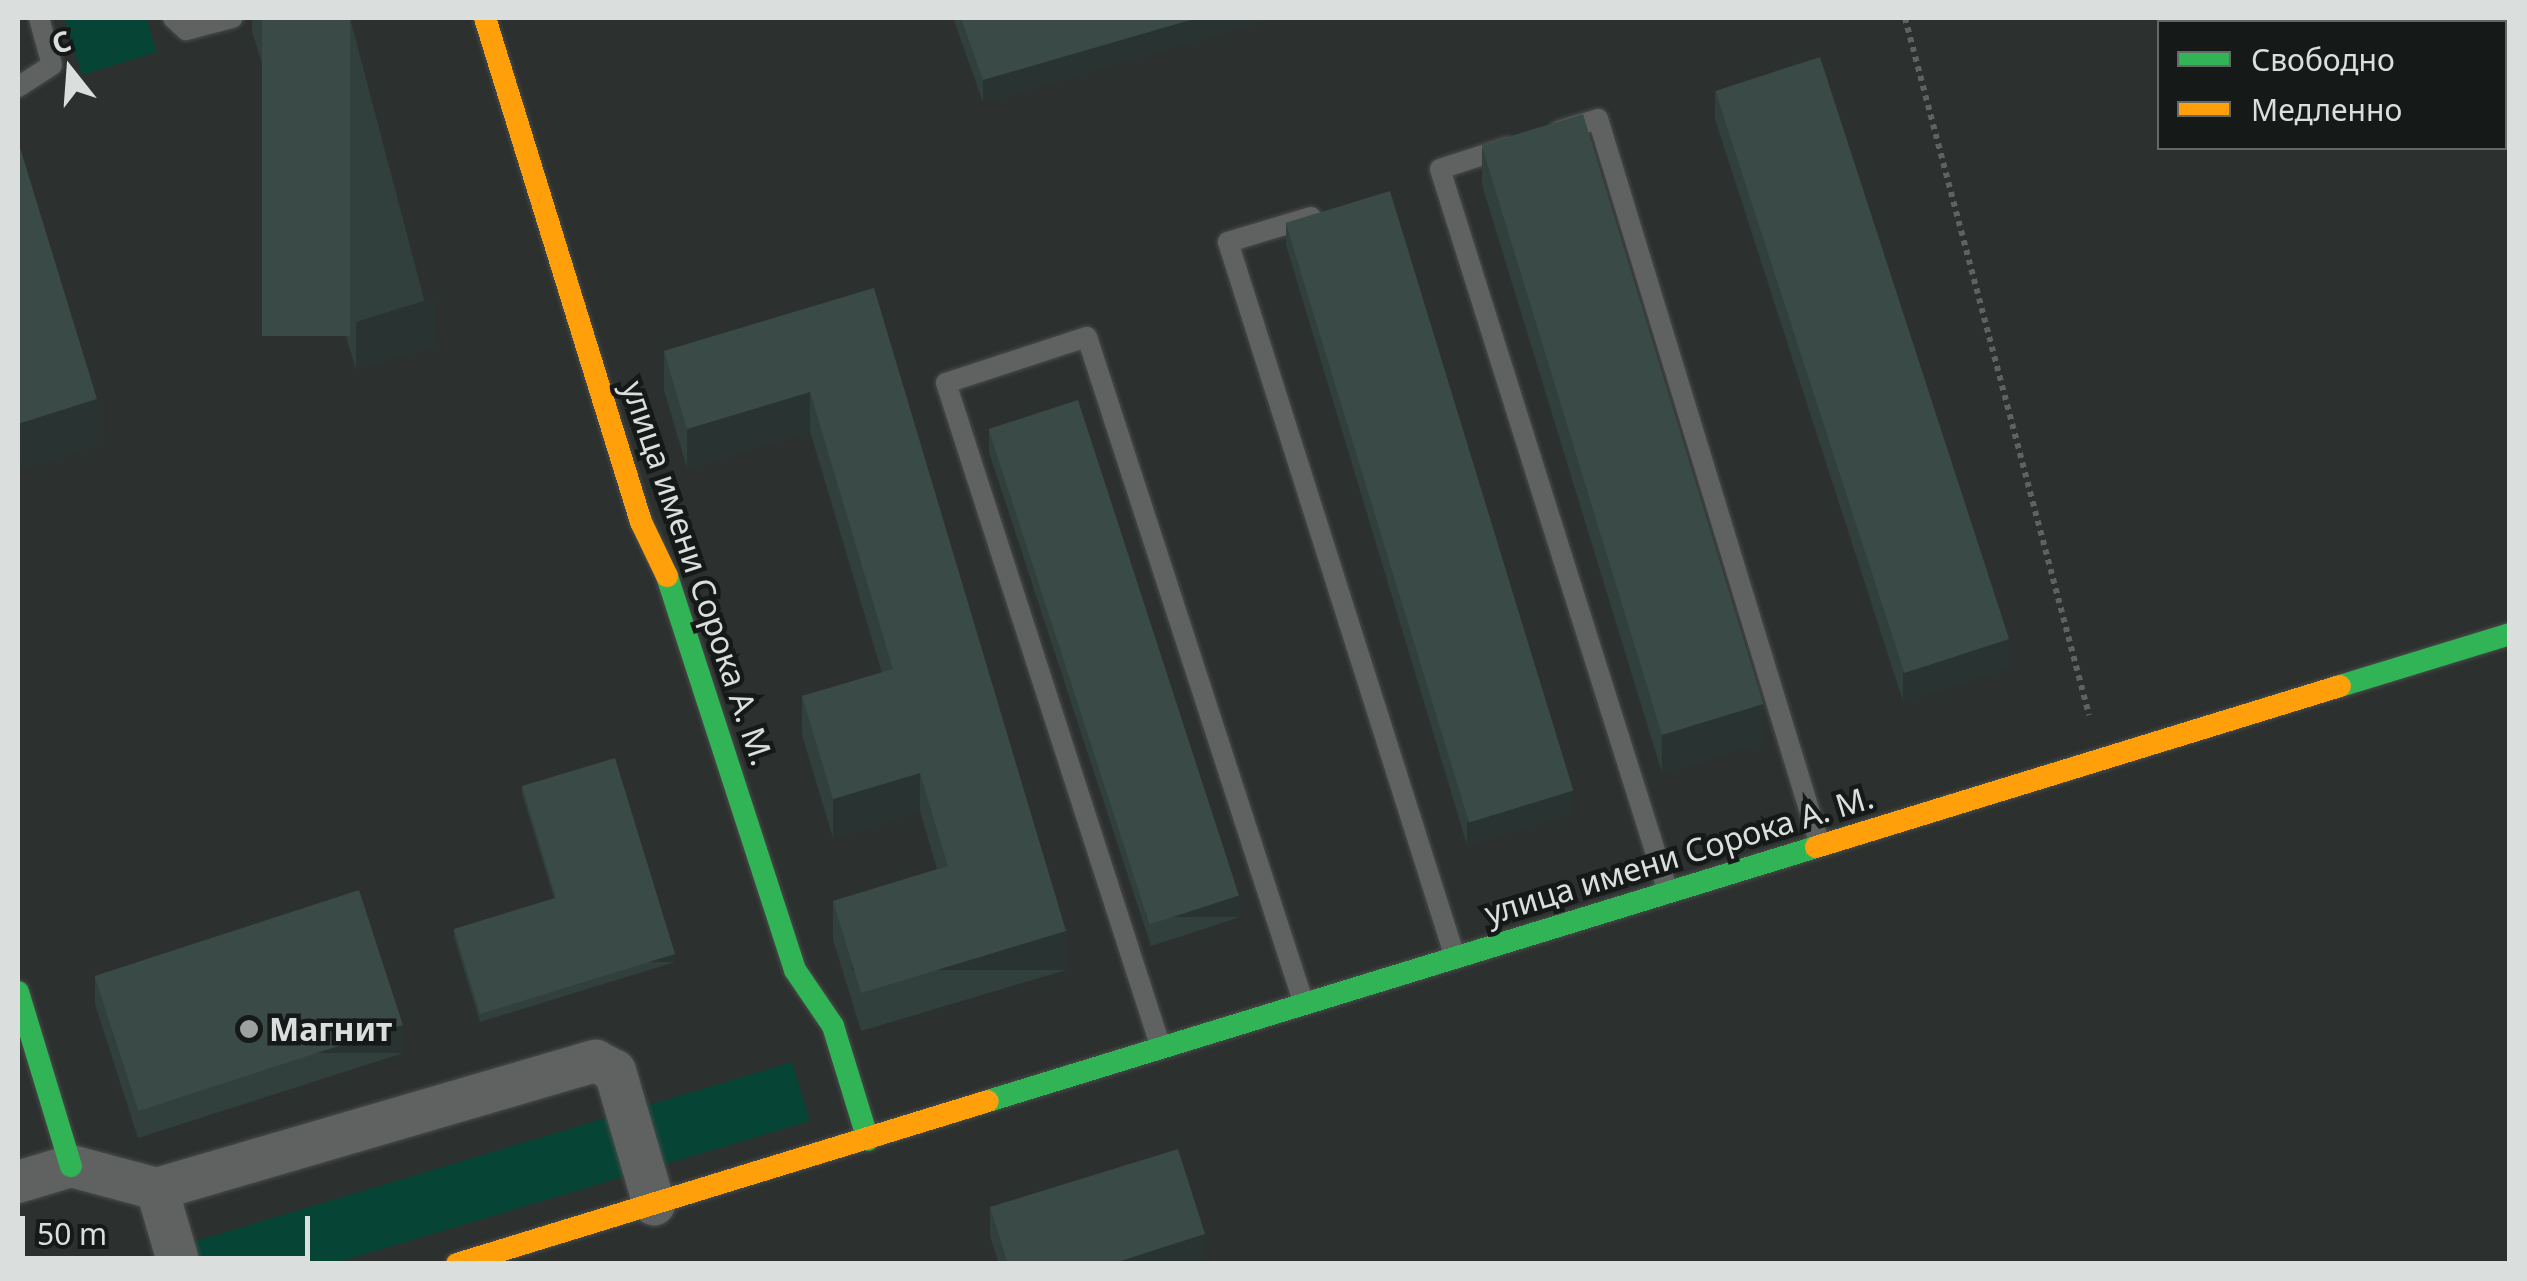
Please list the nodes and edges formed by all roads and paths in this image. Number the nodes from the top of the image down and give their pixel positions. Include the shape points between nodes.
1 (39, 18) edge
2 (173, 18) edge
3 (232, 18) edge
4 (485, 18) edge
5 (1905, 18) edge
6 (18, 87) edge
7 (1332, 210) edge
8 (2510, 634) edge
9 (2101, 760) junction
10 (1820, 845) junction
11 (1668, 891) junction
12 (1456, 958) junction
13 (18, 992) edge
14 (1304, 1006) junction
15 (1162, 1052) junction
16 (868, 1140) junction
17 (71, 1166) junction
18 (18, 1182) edge
19 (157, 1189) junction
20 (654, 1204) junction
21 (180, 1264) edge
22 (457, 1264) edge

1 - 6 lane via 52,66
2 - 3 lane via 186,30
4 - 16 street, улица имени Сорока А. М. via 640,522 685,613 794,970 833,1026
5 - 9 path
7 - 12 lane via 1228,242
8 - 9 street, улица имени Сорока А. М.
9 - 10 street, улица имени Сорока А. М.
10 - 11 street, улица имени Сорока А. М.
10 - 11 lane via 1598,119 1440,169
11 - 12 street, улица имени Сорока А. М.
12 - 14 street, улица имени Сорока А. М.
13 - 17 street
14 - 15 street, улица имени Сорока А. М.
14 - 15 lane via 1088,337 946,382
15 - 16 street, улица имени Сорока А. М.
16 - 20 street, улица имени Сорока А. М.
17 - 18 street
17 - 19 street
19 - 20 street via 596,1061 615,1071
19 - 21 street
20 - 22 street, улица имени Сорока А. М.

